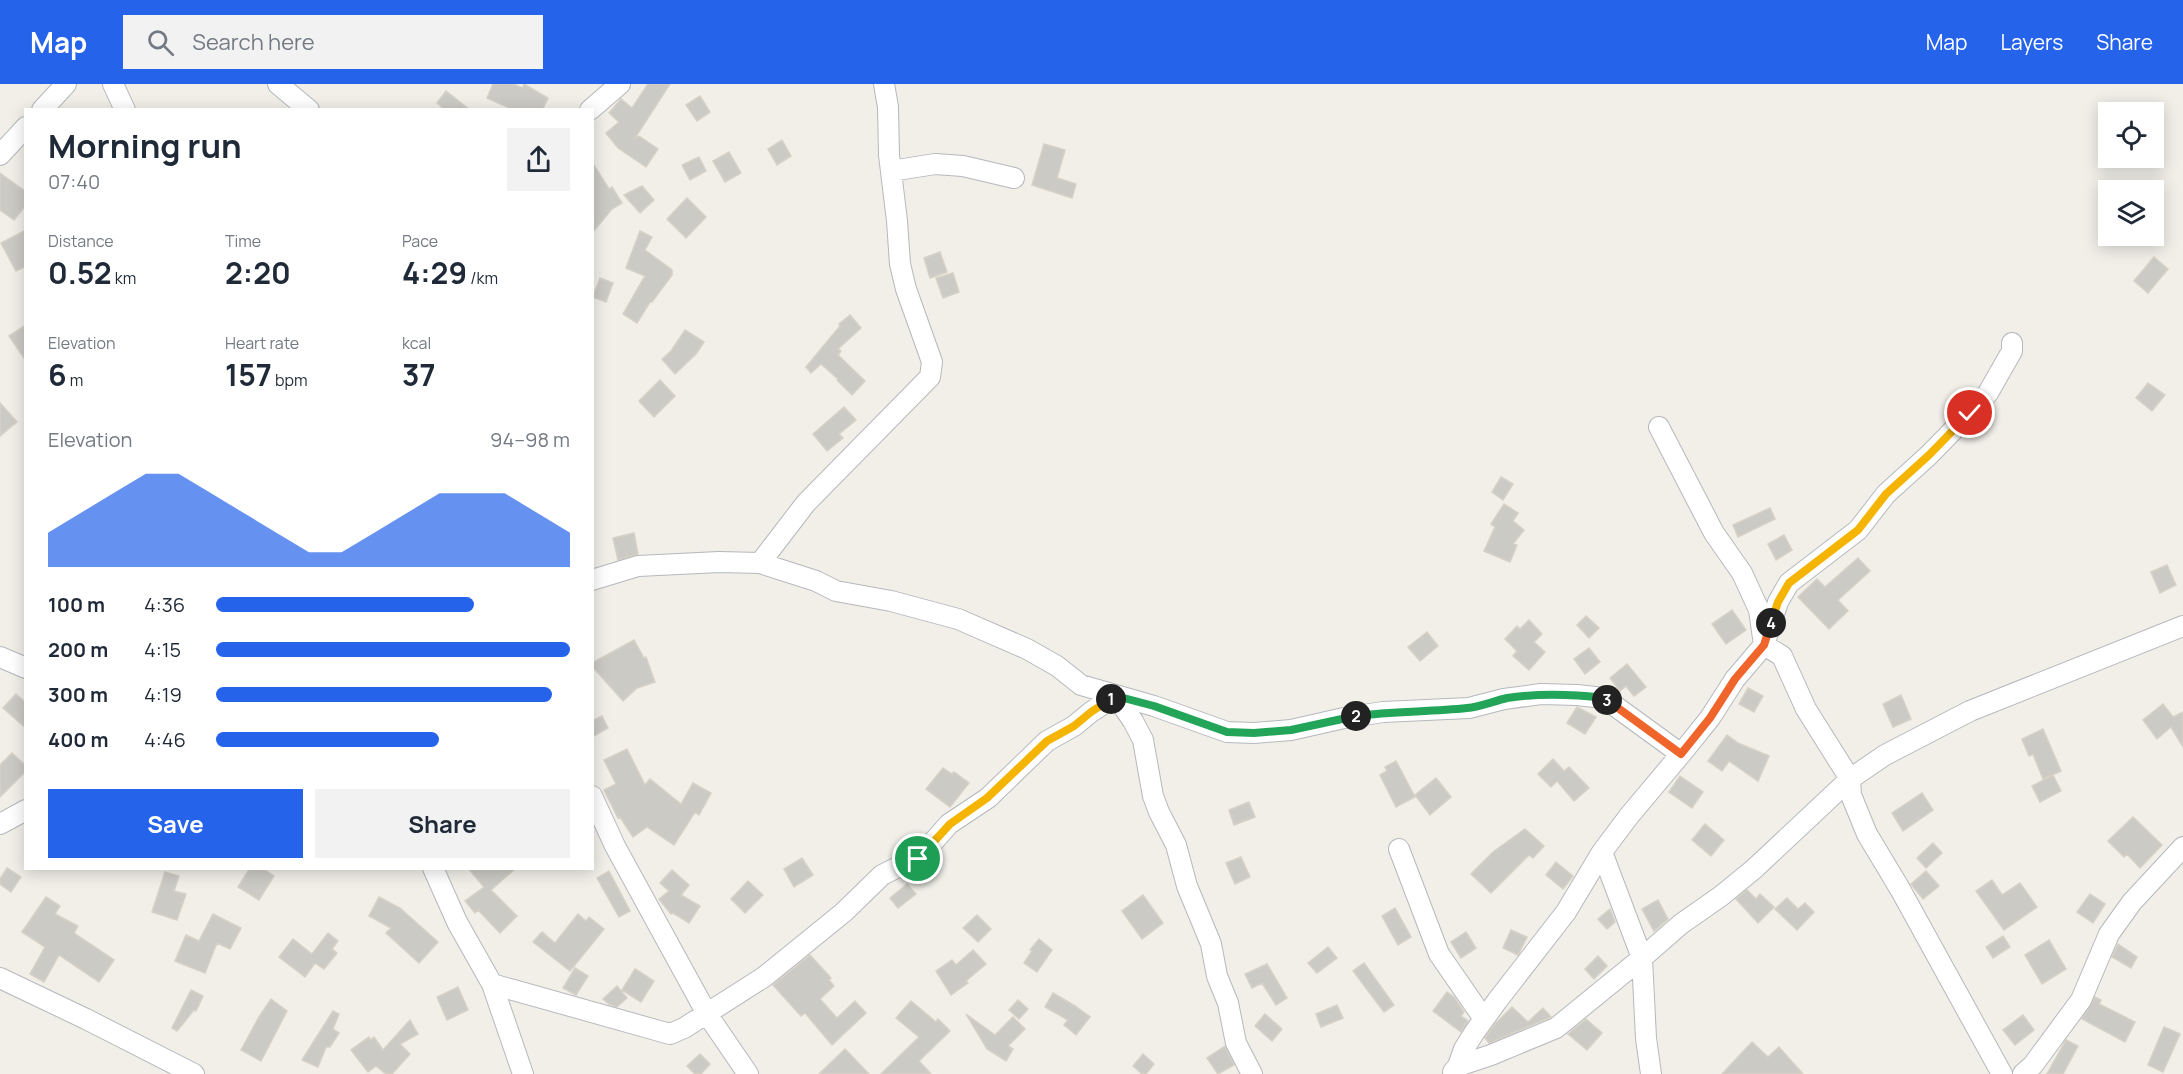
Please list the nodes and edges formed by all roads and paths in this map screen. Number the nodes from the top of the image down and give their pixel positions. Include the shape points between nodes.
1 (66, 84) edge
2 (113, 84) edge
3 (278, 84) edge
4 (620, 84) edge
5 (884, 84) edge
6 (44, 108) edge
7 (124, 108) edge
8 (307, 108) edge
9 (592, 108) edge
10 (24, 130) edge
11 (0, 155) edge
12 (891, 171) junction
13 (1014, 178) dead end
14 (2012, 343) dead end
15 (1659, 427) dead end
16 (760, 563) junction
17 (594, 579) edge
18 (2183, 626) edge
19 (1764, 645) junction
20 (0, 657) edge
21 (24, 667) edge
22 (1116, 696) junction
23 (1681, 754) junction
24 (1850, 779) junction
25 (594, 800) edge
26 (24, 811) edge
27 (0, 824) edge
28 (2183, 847) edge
29 (1399, 849) dead end
30 (1602, 852) junction
31 (434, 870) edge
32 (1642, 958) junction
33 (0, 978) edge
34 (492, 984) junction
35 (707, 1014) junction
36 (1484, 1019) junction
37 (1455, 1070) edge
38 (194, 1074) edge
39 (524, 1074) edge
40 (748, 1074) edge
41 (1252, 1074) edge
42 (1651, 1074) edge
43 (2002, 1074) edge
44 (2023, 1074) edge

1 - 6 street
2 - 7 street
3 - 8 street
4 - 9 street
5 - 12 street
10 - 11 street
12 - 13 street via 935,164
12 - 16 street via 900,264 932,362 930,377 806,503
14 - 19 street via 2012,351 1988,393 1970,413 1886,494 1858,530 1789,583 1778,602
15 - 19 street via 1714,533 1742,573 1759,610
16 - 17 street via 638,566
16 - 22 street via 836,591 958,619 1035,653 1081,685
18 - 24 street via 1970,711 1885,755
19 - 23 street
19 - 24 street via 1782,656 1806,709
20 - 21 street
22 - 23 street via 1227,732 1254,733 1383,712 1469,708 1541,694 1577,695 1604,698
22 - 35 street via 1047,741 987,798 950,824 918,859 882,875 844,912 764,977
22 - 41 street via 1143,740 1159,812 1176,844 1187,886 1211,944 1236,1043
23 - 30 street
24 - 32 street via 1754,869
24 - 43 street via 1851,795 1867,834
25 - 35 street
26 - 27 street
28 - 44 street via 2132,902 2109,934 2081,1000
29 - 36 street via 1439,954
30 - 32 street
30 - 36 street via 1566,912
31 - 34 street via 457,922
32 - 37 street via 1556,1028
32 - 42 street
33 - 38 street
34 - 35 street via 670,1034
34 - 39 street
35 - 40 street
36 - 37 street

